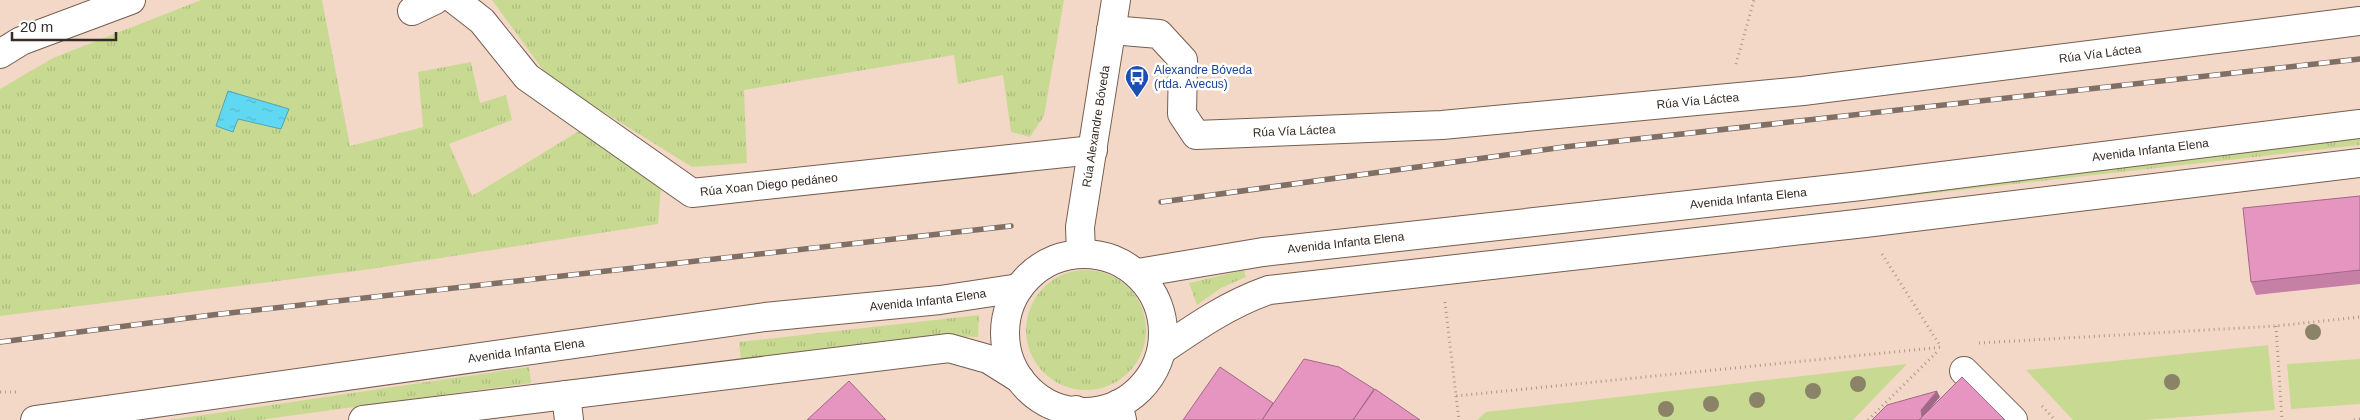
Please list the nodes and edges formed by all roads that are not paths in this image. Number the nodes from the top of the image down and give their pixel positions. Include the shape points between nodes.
1 (131, 0) edge
2 (454, 0) edge
3 (1116, 0) edge
4 (2360, 22) edge
5 (1111, 30) junction
6 (0, 54) edge
7 (2360, 124) edge
8 (1093, 150) junction
9 (2360, 164) edge
10 (1081, 254) junction
11 (1138, 273) junction
12 (1019, 288) junction
13 (1162, 350) junction
14 (1964, 371) dead end
15 (1020, 379) junction
16 (567, 408) edge
17 (1120, 412) edge
18 (1077, 415) edge
19 (35, 420) edge
20 (362, 420) edge
21 (2013, 420) edge

1 - 6 street via 21,41
2 - 8 street, Rúa Xoan Diego pedáneo via 482,21 527,77 692,193
3 - 5 street, Rúa Alexandre Bóveda
4 - 5 street, Rúa Vía Láctea via 1803,91 1442,125 1196,135 1182,114 1183,60 1159,34
5 - 8 street, Rúa Alexandre Bóveda
7 - 11 street, Avenida Infanta Elena via 1871,184 1263,252
8 - 10 street, Rúa Alexandre Bóveda via 1080,227
9 - 13 street via 1268,290 1217,312
10 - 11 street via 1105,256
10 - 12 street via 1058,258 1036,270
11 - 13 street via 1157,302 1163,325
12 - 15 street via 1009,310 1005,334 1009,358
12 - 19 street, Avenida Infanta Elena via 940,300 739,320
13 - 17 street via 1153,372
14 - 21 street
15 - 16 street via 988,359 949,348
15 - 18 street via 1038,397
16 - 20 street
17 - 18 street

